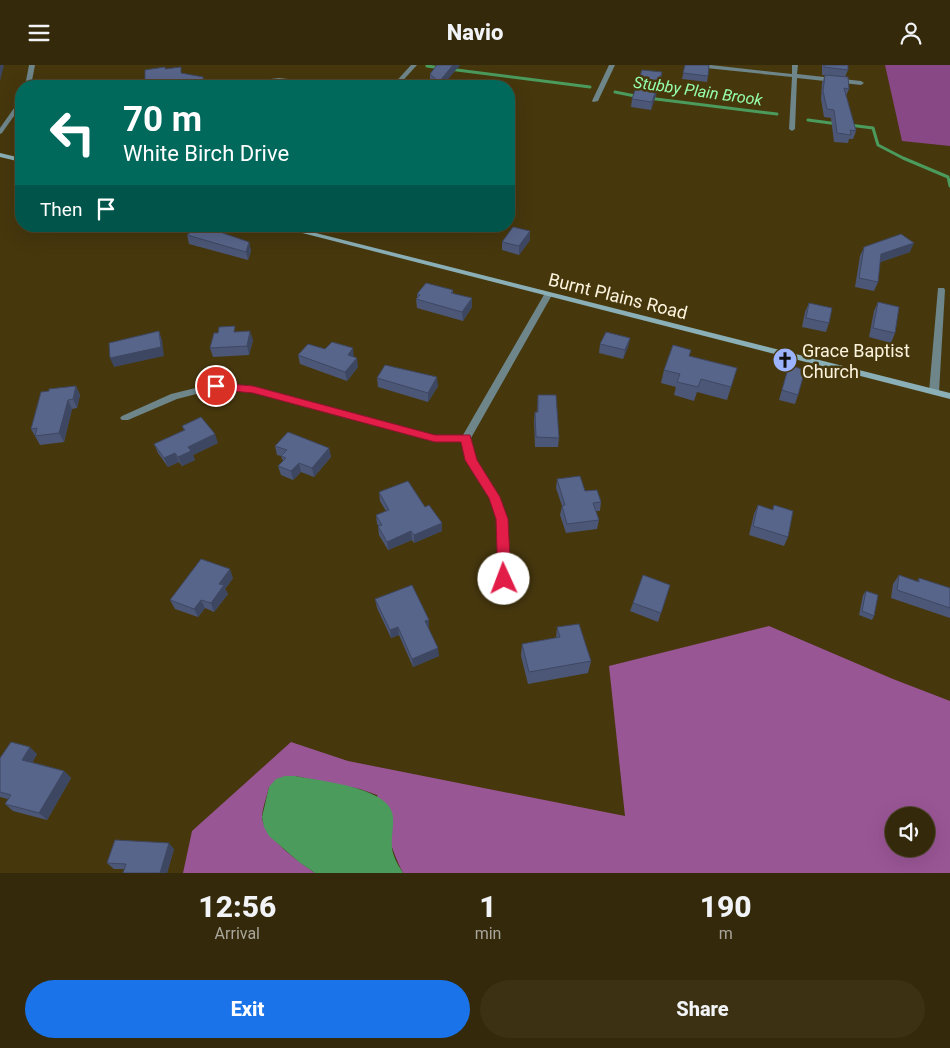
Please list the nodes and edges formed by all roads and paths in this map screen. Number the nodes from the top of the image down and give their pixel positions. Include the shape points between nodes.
1 (32, 65) edge
2 (414, 65) edge
3 (612, 65) edge
4 (696, 65) edge
5 (795, 65) edge
6 (795, 76) junction
7 (29, 80) edge
8 (400, 80) edge
9 (862, 83) dead end
10 (595, 101) dead end
11 (15, 116) edge
12 (792, 129) dead end
13 (0, 132) edge
14 (0, 155) edge
15 (15, 159) edge
16 (301, 232) edge
17 (940, 290) dead end
18 (548, 295) junction
19 (934, 392) junction
20 (950, 396) edge
21 (125, 418) dead end
22 (466, 438) junction
23 (494, 593) dead end

1 - 7 street
2 - 8 street
3 - 10 street
4 - 6 street
5 - 6 street
6 - 9 street
6 - 12 street
11 - 13 street
14 - 15 main road
16 - 18 main road, Burnt Plains Road
17 - 19 street
18 - 19 main road, Burnt Plains Road
18 - 22 street
19 - 20 main road, Burnt Plains Road
21 - 22 street via 174,396 216,386 253,389 435,439
22 - 23 street via 471,460 494,497 502,519 504,579

